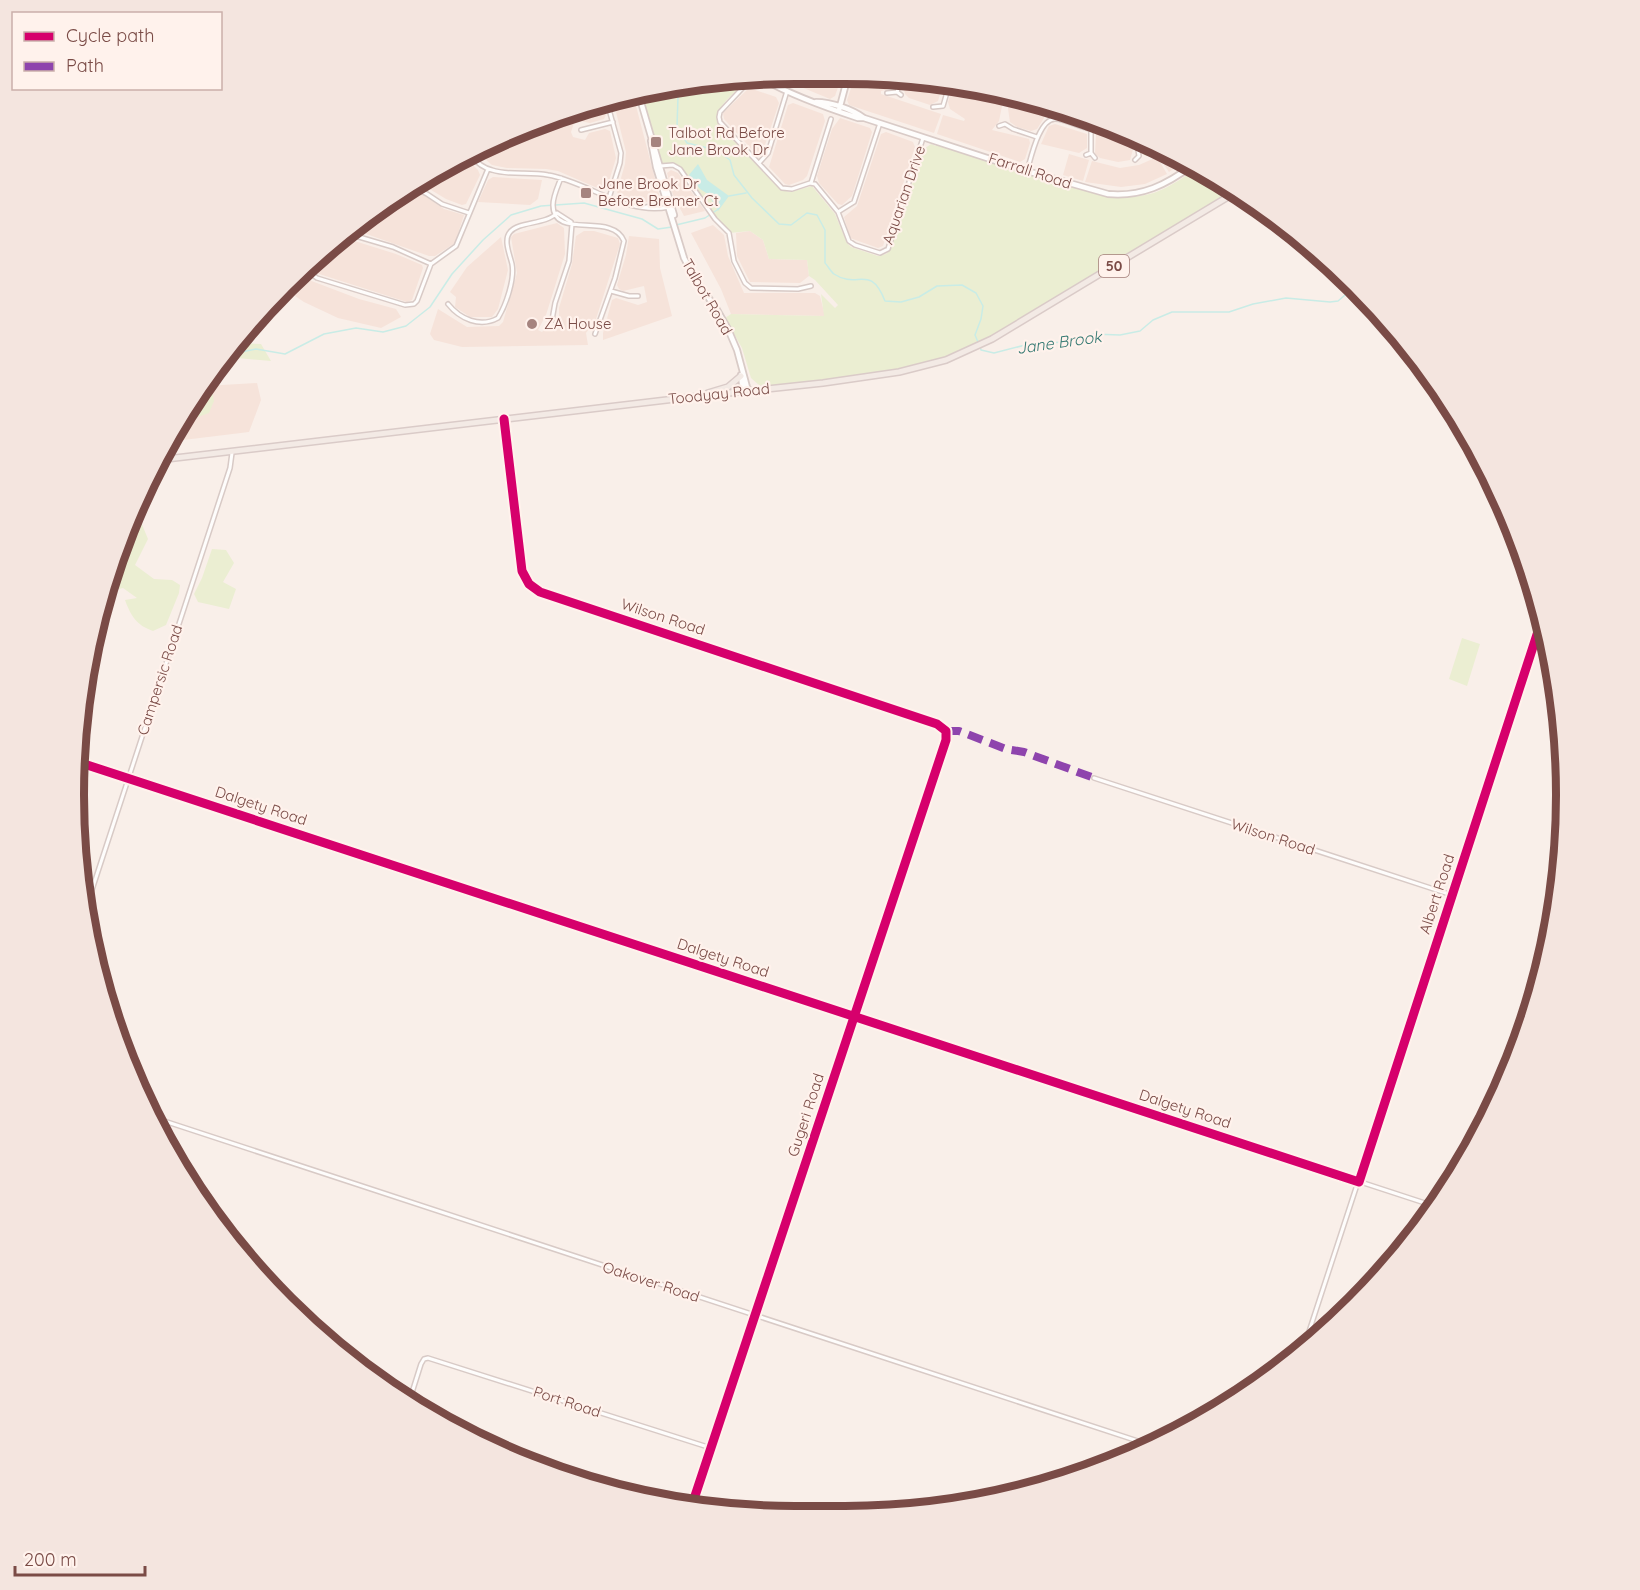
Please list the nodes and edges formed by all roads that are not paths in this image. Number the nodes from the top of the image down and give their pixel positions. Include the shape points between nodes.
1 (845, 84) edge
2 (774, 85) edge
3 (744, 86) edge
4 (899, 87) edge
5 (787, 92) junction
6 (897, 92) junction
7 (947, 92) edge
8 (887, 93) dead end
9 (901, 95) dead end
10 (641, 101) edge
11 (943, 106) junction
12 (933, 107) dead end
13 (609, 109) edge
14 (837, 109) junction
15 (948, 111) dead end
16 (1052, 115) edge
17 (831, 119) dead end
18 (1052, 120) junction
19 (613, 122) junction
20 (880, 123) junction
21 (999, 126) dead end
22 (1091, 129) joint
23 (581, 130) dead end
24 (924, 137) junction
25 (1037, 137) junction
26 (1139, 148) edge
27 (1091, 153) junction
28 (1086, 155) dead end
29 (1139, 156) junction
30 (1095, 158) dead end
31 (1144, 158) dead end
32 (476, 160) edge
33 (1136, 160) dead end
34 (759, 164) junction
35 (658, 167) junction
36 (488, 169) junction
37 (1027, 171) junction
38 (1185, 171) edge
39 (561, 178) junction
40 (811, 183) junction
41 (421, 191) edge
42 (1228, 197) edge
43 (609, 198) junction
44 (669, 204) junction
45 (838, 212) junction
46 (469, 213) junction
47 (556, 214) junction
48 (572, 224) junction
49 (356, 236) edge
50 (430, 264) junction
51 (311, 274) edge
52 (811, 286) dead end
53 (611, 291) junction
54 (638, 296) dead end
55 (448, 304) dead end
56 (552, 320) dead end
57 (595, 334) dead end
58 (741, 374) junction
59 (745, 392) junction
60 (692, 397) junction
61 (504, 419) junction
62 (231, 452) junction
63 (169, 459) edge
64 (1537, 634) edge
65 (946, 730) joint
66 (85, 764) edge
67 (128, 778) junction
68 (1094, 778) dead end
69 (91, 893) edge
70 (1453, 895) junction
71 (854, 1016) junction
72 (163, 1121) edge
73 (1359, 1182) junction
74 (1426, 1204) edge
75 (755, 1316) junction
76 (1308, 1335) edge
77 (412, 1393) edge
78 (1140, 1442) edge
79 (711, 1449) junction
80 (694, 1499) edge

1 - 14 main road
2 - 5 main road, Farrall Road
3 - 34 street via 718,117
4 - 6 street
5 - 14 main road, Farrall Road
5 - 34 street via 768,153
6 - 8 street
6 - 9 street
7 - 11 street
10 - 35 main road, Talbot Road
11 - 12 street
11 - 15 street
13 - 19 street
14 - 20 main road, Farrall Road
16 - 18 street
17 - 40 street
18 - 22 street
18 - 25 street
19 - 23 street
19 - 43 street via 621,158
20 - 24 main road, Farrall Road
20 - 45 street via 854,202
21 - 25 street via 1005,124
22 - 27 street
24 - 37 main road, Farrall Road
24 - 45 street, Aquarian Drive via 886,250 878,253 851,243
25 - 37 street
26 - 29 street
27 - 28 street
27 - 30 street
29 - 31 street
29 - 33 street
32 - 36 street
34 - 40 street via 785,189
35 - 44 main road, Talbot Road
35 - 52 street via 673,165 680,169 730,236 733,258 749,287
36 - 39 street
36 - 46 street
37 - 38 main road, Farrall Road via 1092,191 1123,195 1162,186
39 - 43 street
39 - 47 street via 553,201
40 - 45 street, Aquarian Drive
41 - 46 street via 441,204
42 - 59 main road, Toodyay Road / 50 via 992,339 946,360 869,378
43 - 44 street via 646,207
44 - 58 main road, Talbot Road via 689,270 728,329
46 - 50 street via 456,246
47 - 48 street via 563,222
47 - 55 street via 508,234 512,276 498,318 468,321
48 - 53 street via 609,227 623,238
48 - 56 street via 569,261
49 - 50 street
50 - 51 street via 417,301 410,305
53 - 54 street
53 - 57 street
58 - 59 main road, Talbot Road
58 - 60 main road via 728,387
59 - 60 main road, Toodyay Road / 50
60 - 61 main road, Toodyay Road / 50
61 - 62 main road, Toodyay Road / 50
61 - 65 street, Wilson Road via 522,571 529,584 540,592
62 - 63 main road, Toodyay Road / 50
62 - 67 street, Campersic Road via 231,468
64 - 70 street, Albert Road
65 - 71 street, Gugeri Road via 946,740
66 - 67 street, Dalgety Road
67 - 69 street, Campersic Road
67 - 71 street, Dalgety Road
68 - 70 street, Wilson Road
70 - 73 street, Albert Road
71 - 73 street, Dalgety Road
71 - 75 street, Gugeri Road
72 - 75 street, Oakover Road
73 - 74 street, Dalgety Road
73 - 76 street, Albert Road
75 - 78 street, Oakover Road
75 - 79 street, Gugeri Road
77 - 79 street, Port Road via 424,1359 428,1358
79 - 80 street, Gugeri Road

